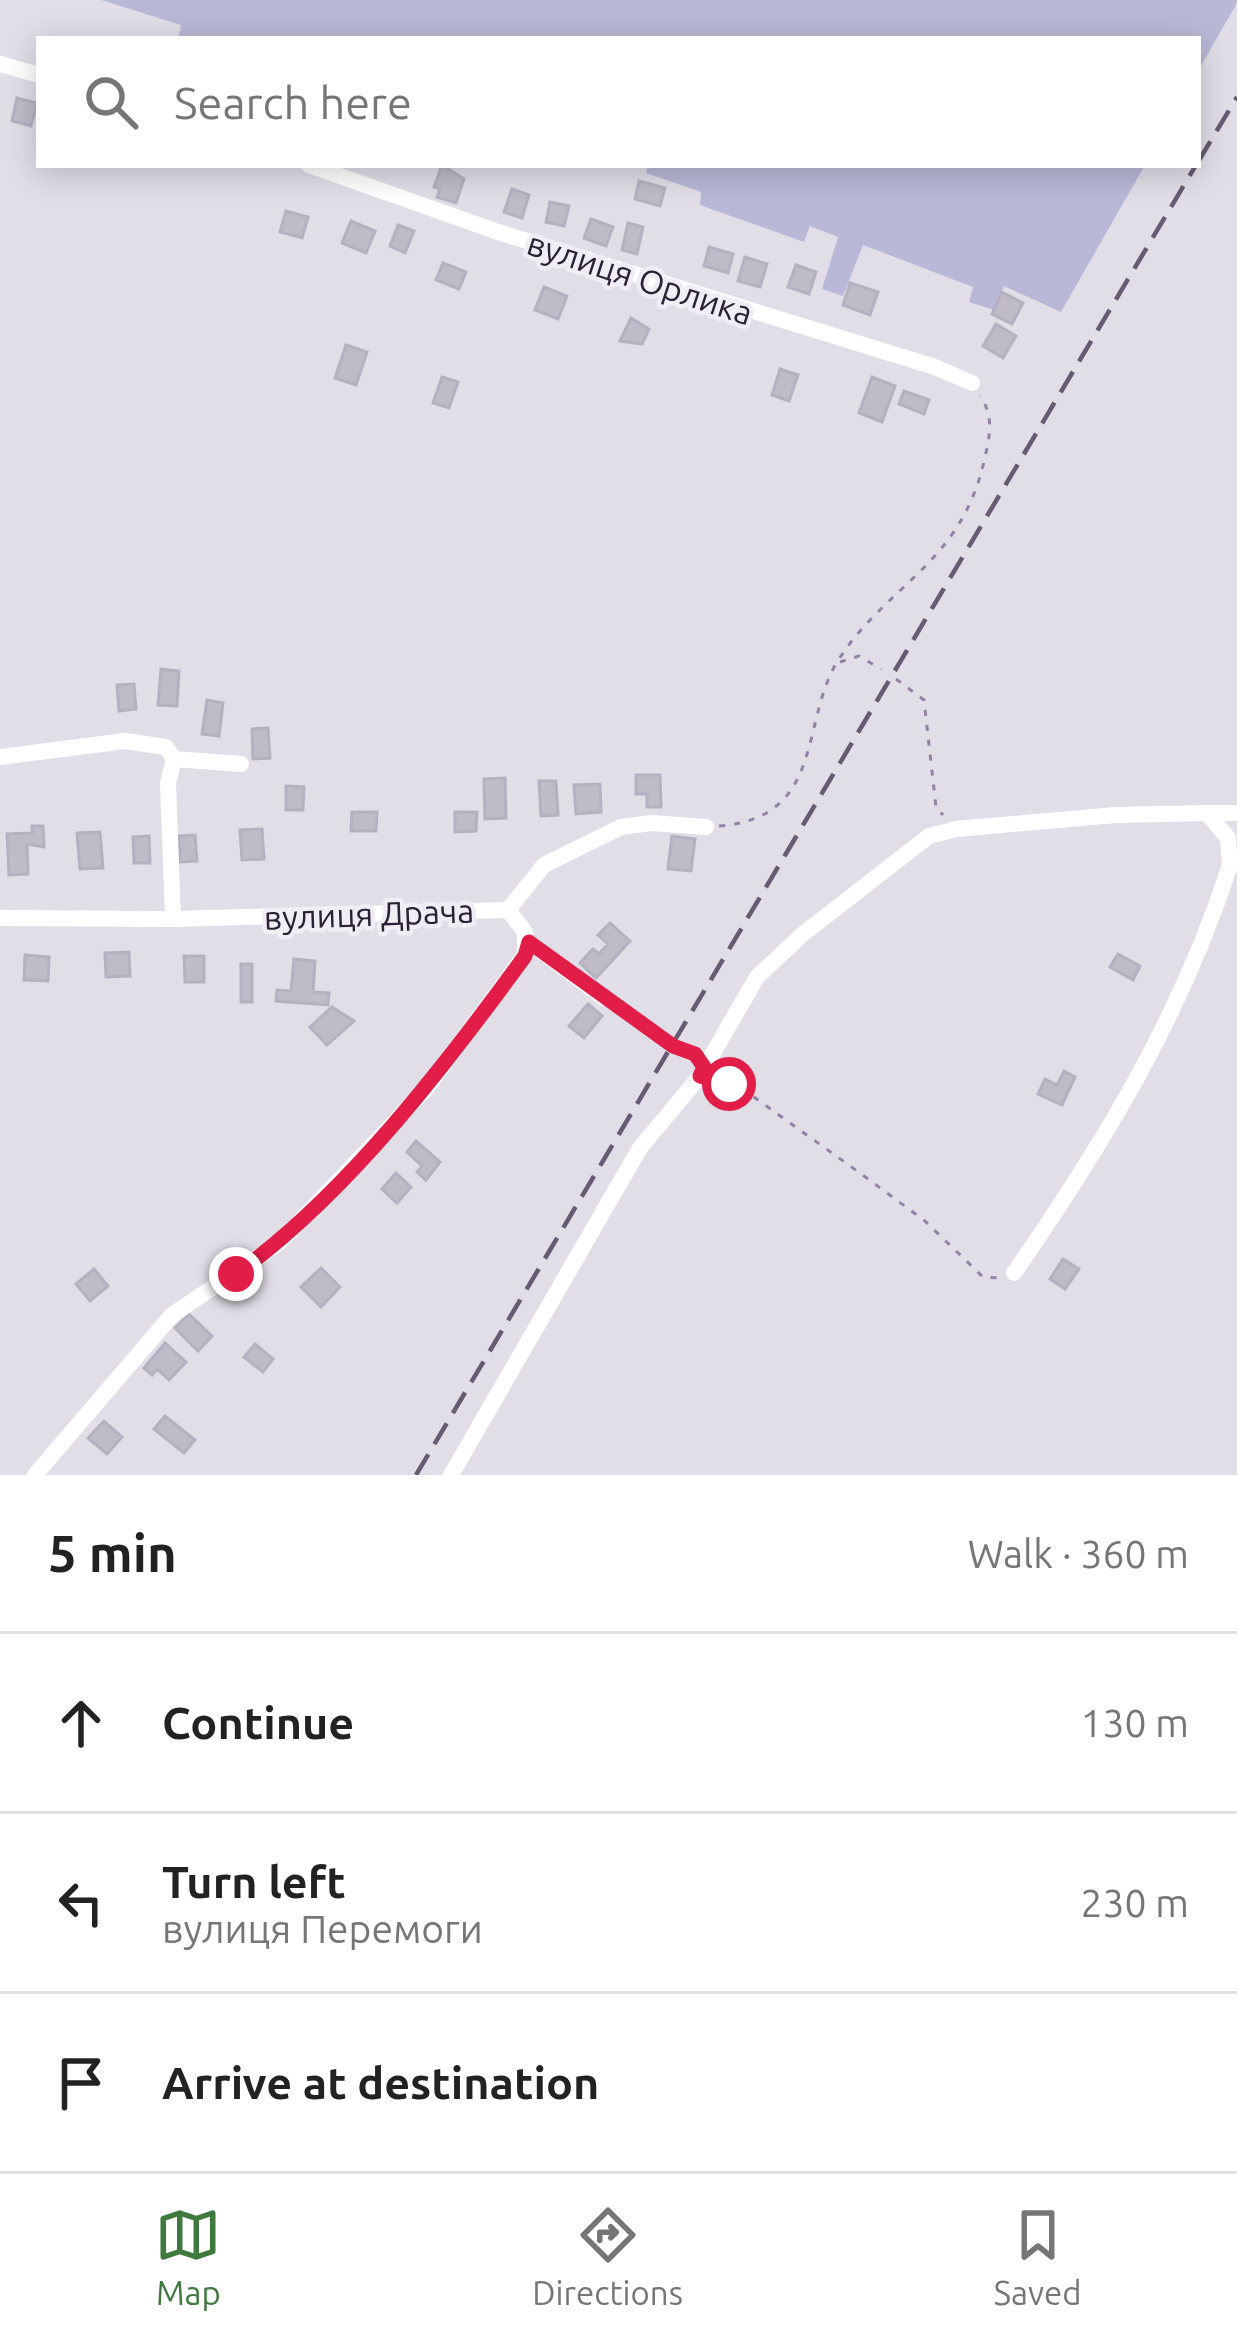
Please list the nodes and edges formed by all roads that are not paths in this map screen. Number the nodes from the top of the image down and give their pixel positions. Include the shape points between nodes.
1 (0, 64) edge
2 (36, 74) edge
3 (318, 168) edge
4 (972, 383) road end
5 (0, 758) edge
6 (174, 759) junction
7 (241, 764) dead end
8 (1207, 813) junction
9 (1237, 813) edge
10 (706, 827) road end
11 (508, 910) junction
12 (0, 918) edge
13 (173, 920) junction
14 (529, 942) junction
15 (604, 998) road end
16 (1014, 1273) road end
17 (34, 1475) edge
18 (451, 1475) edge

1 - 2 street
3 - 4 street, вулиця Орлика
5 - 6 street via 125,741 166,747
6 - 7 street
6 - 13 street
8 - 9 street
8 - 16 street via 1228,838 1230,866 1208,934 1101,1148
8 - 18 street via 929,836 802,934 757,977 702,1072 640,1148
10 - 11 street, вулиця Драча via 621,827 544,865
11 - 13 street, вулиця Драча
11 - 14 street
12 - 13 street, вулиця Драча
14 - 15 street
14 - 17 street via 425,1090 280,1242 172,1316

